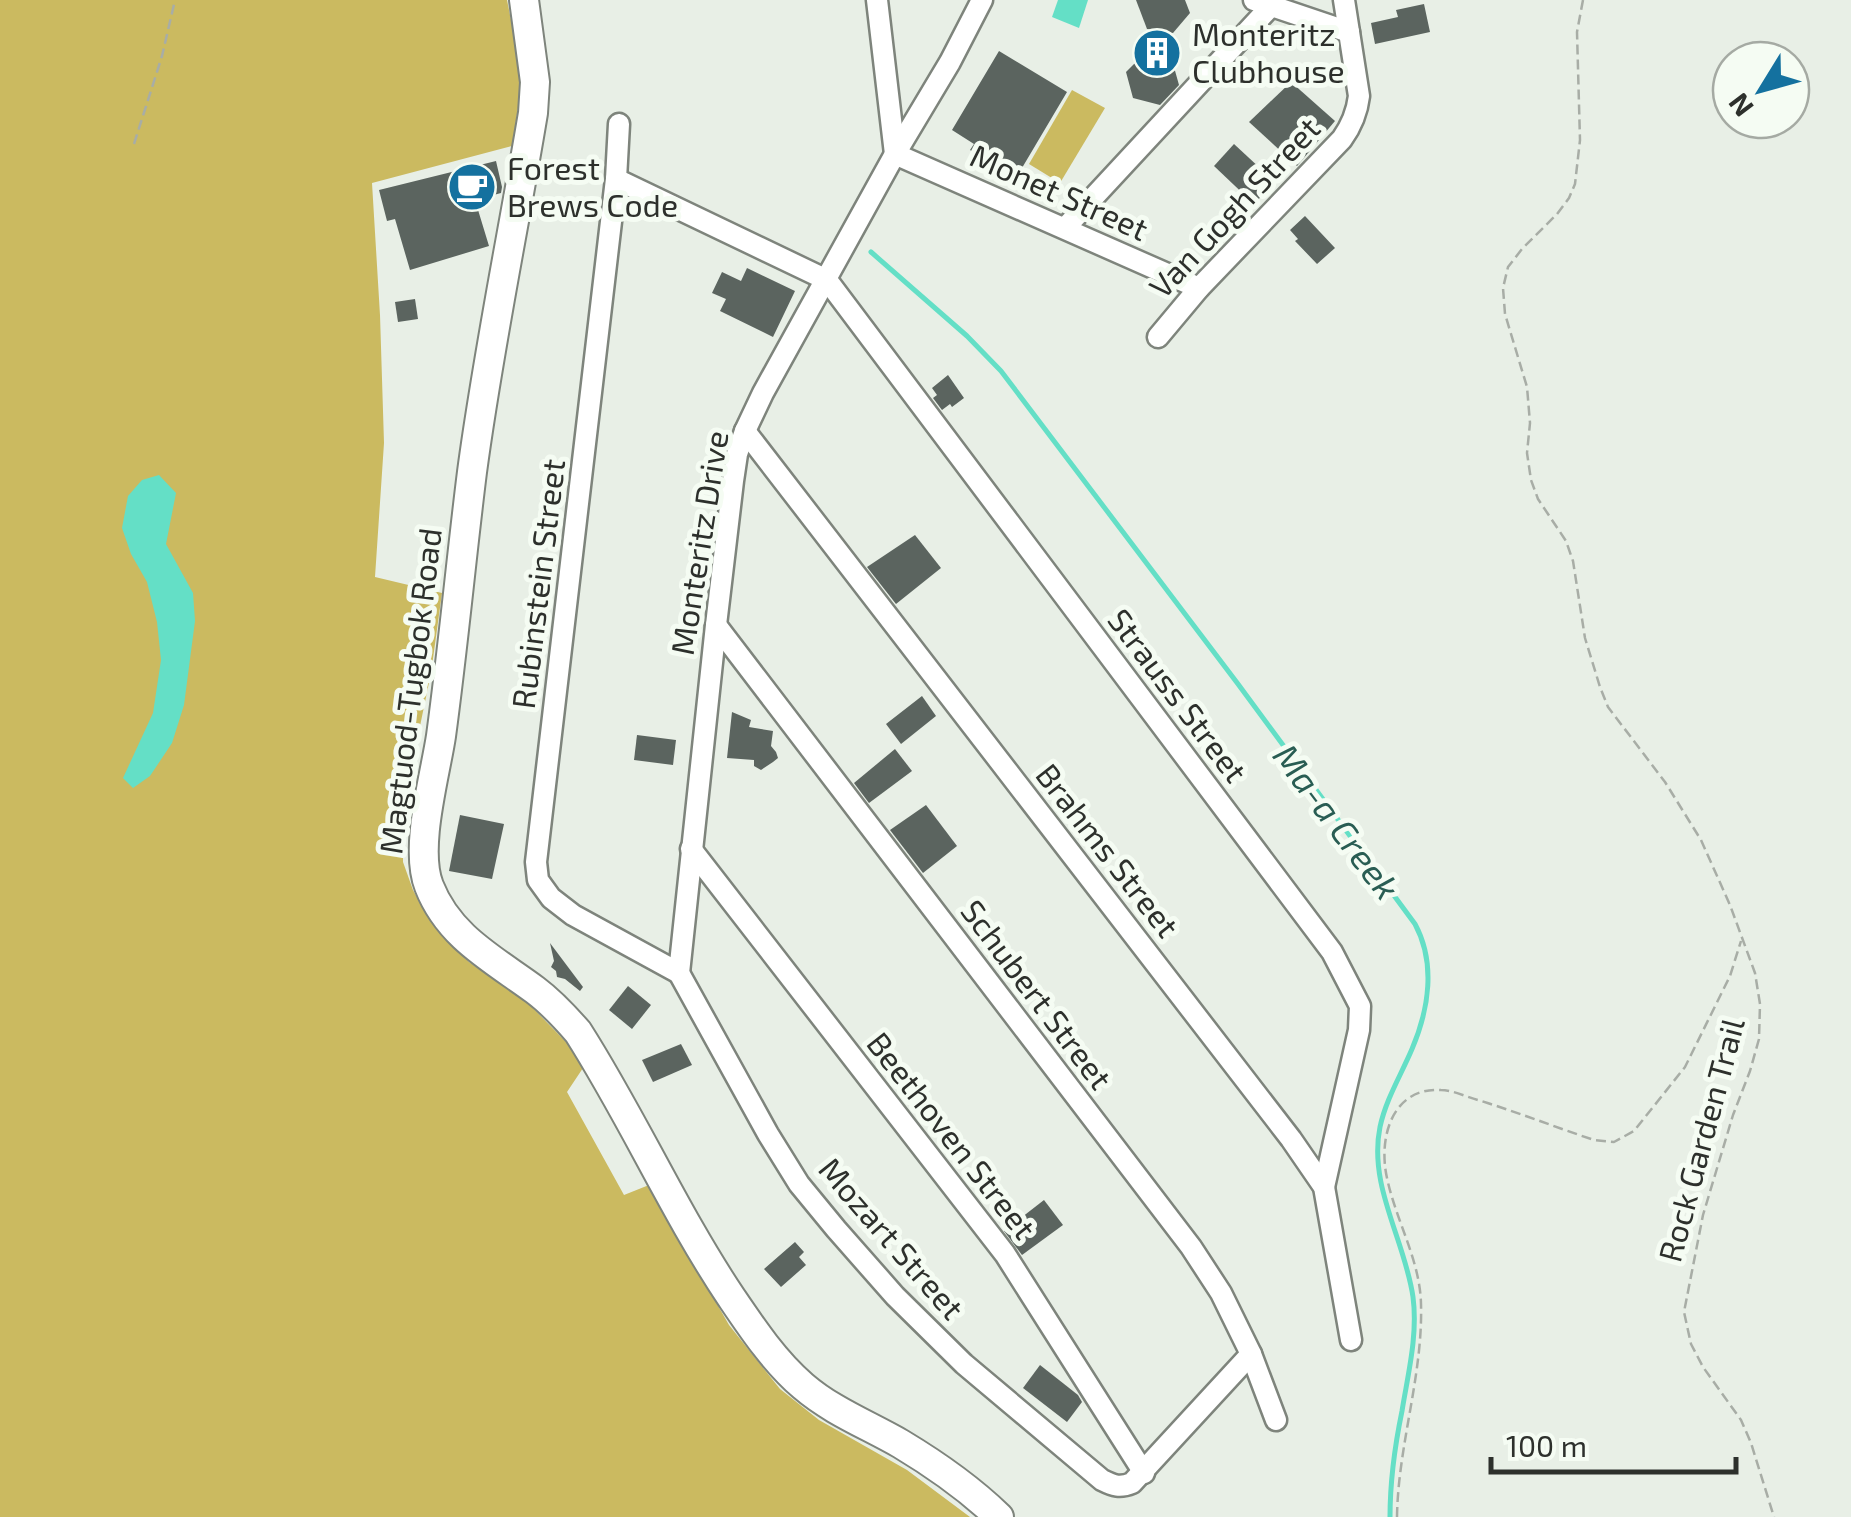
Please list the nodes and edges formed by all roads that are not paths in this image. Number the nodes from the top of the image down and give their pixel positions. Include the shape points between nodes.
1 (524, 0) edge
2 (877, 0) edge
3 (982, 0) edge
4 (1344, 0) edge
5 (1262, 3) edge
6 (1350, 32) junction
7 (619, 124) dead end
8 (895, 154) junction
9 (616, 179) junction
10 (1065, 228) junction
11 (827, 280) junction
12 (1199, 288) junction
13 (1158, 337) dead end
14 (745, 430) junction
15 (716, 625) junction
16 (692, 849) junction
17 (679, 973) junction
18 (1324, 1187) junction
19 (1351, 1340) dead end
20 (1251, 1354) junction
21 (1276, 1420) dead end
22 (1144, 1473) junction
23 (998, 1517) edge

1 - 23 main road, Magtuod-Tugbok Road via 533,114 472,470 424,839 427,882 473,946 536,991 578,1032 718,1277 779,1362 839,1412 948,1473
2 - 8 street
3 - 8 street, Monteritz Drive
4 - 6 street, Van Gogh Street
5 - 6 street
5 - 10 street
6 - 12 street, Van Gogh Street via 1359,96 1352,125
7 - 9 street, Rubinstein Street
8 - 10 street, Monet Street
8 - 11 street, Monteritz Drive
9 - 11 street
9 - 17 street, Rubinstein Street via 536,862 538,880 551,898
10 - 12 street, Monet Street
11 - 14 street, Monteritz Drive
11 - 18 street, Strauss Street via 1348,981 1360,1006 1359,1030
12 - 13 street, Van Gogh Street
14 - 15 street, Monteritz Drive
14 - 18 street, Brahms Street
15 - 16 street, Monteritz Drive
15 - 20 street, Schubert Street via 1191,1247
16 - 17 street, Monteritz Drive
16 - 22 street, Beethoven Street via 1004,1254
17 - 22 street, Mozart Street via 799,1184 895,1296 1102,1480 1123,1487
18 - 19 street, Brahms Street
20 - 21 street, Schubert Street
20 - 22 street

